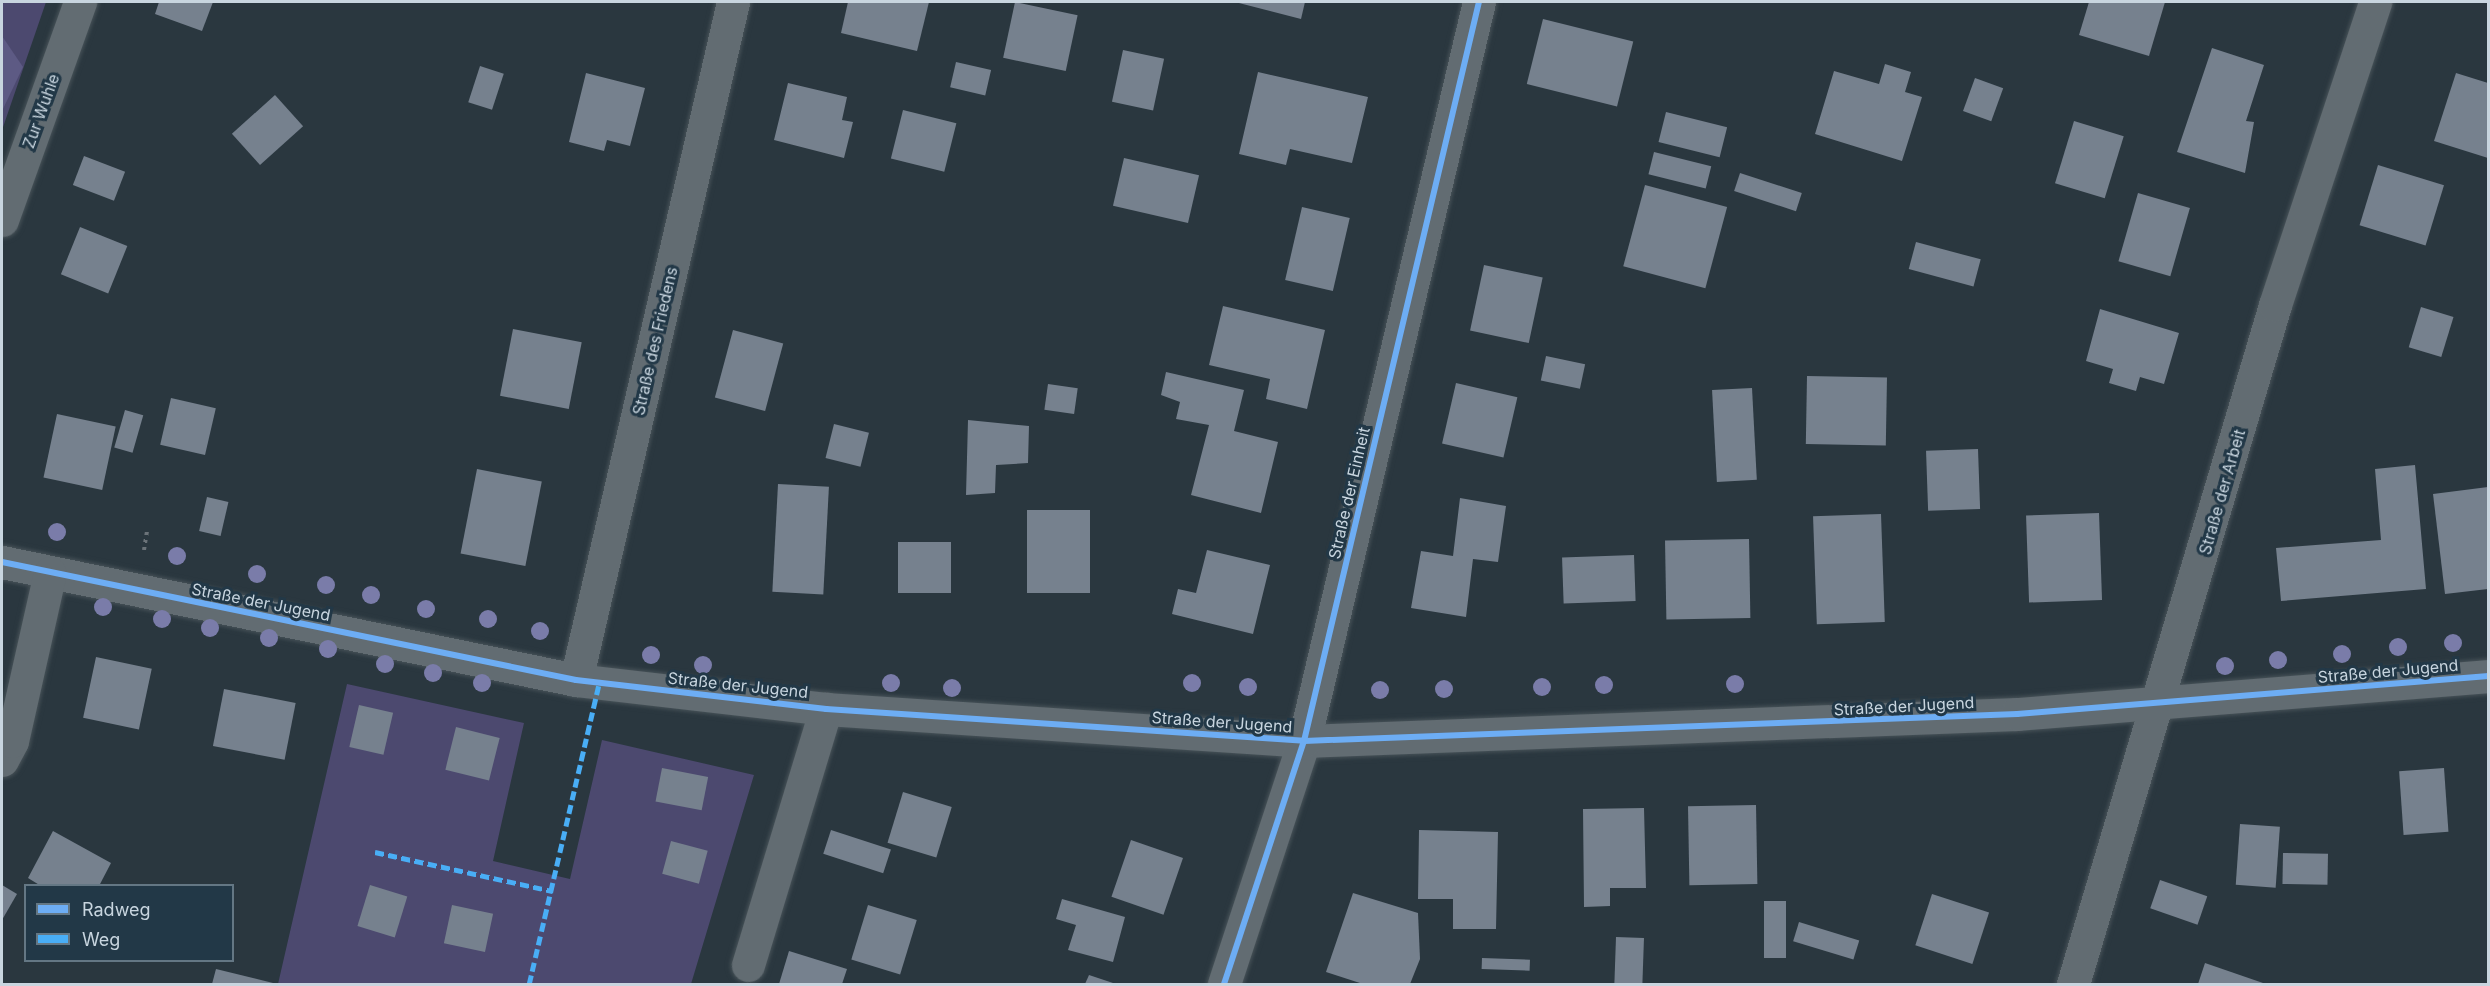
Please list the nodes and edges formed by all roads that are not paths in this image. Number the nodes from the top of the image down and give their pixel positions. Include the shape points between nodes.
1 (80, 2) edge
2 (733, 2) edge
3 (1479, 2) edge
4 (2375, 2) edge
5 (2, 220) edge
6 (2, 562) edge
7 (50, 573) junction
8 (2488, 676) edge
9 (576, 680) junction
10 (2160, 705) junction
11 (826, 709) junction
12 (1304, 741) junction
13 (2, 760) edge
14 (748, 965) dead end
15 (1224, 984) edge
16 (2073, 984) edge

1 - 5 street, Zur Wuhle
2 - 9 street, Straße des Friedens
3 - 12 street, Straße der Einheit
4 - 10 street, Straße der Arbeit via 2272,316
6 - 7 street, Straße der Jugend
7 - 9 street, Straße der Jugend
7 - 13 street via 12,741
8 - 10 street, Straße der Jugend
9 - 11 street, Straße der Jugend
10 - 12 street, Straße der Jugend via 1661,732
10 - 16 street, Straße der Arbeit
11 - 12 street, Straße der Jugend
11 - 14 street
12 - 15 street, Straße der Einheit

